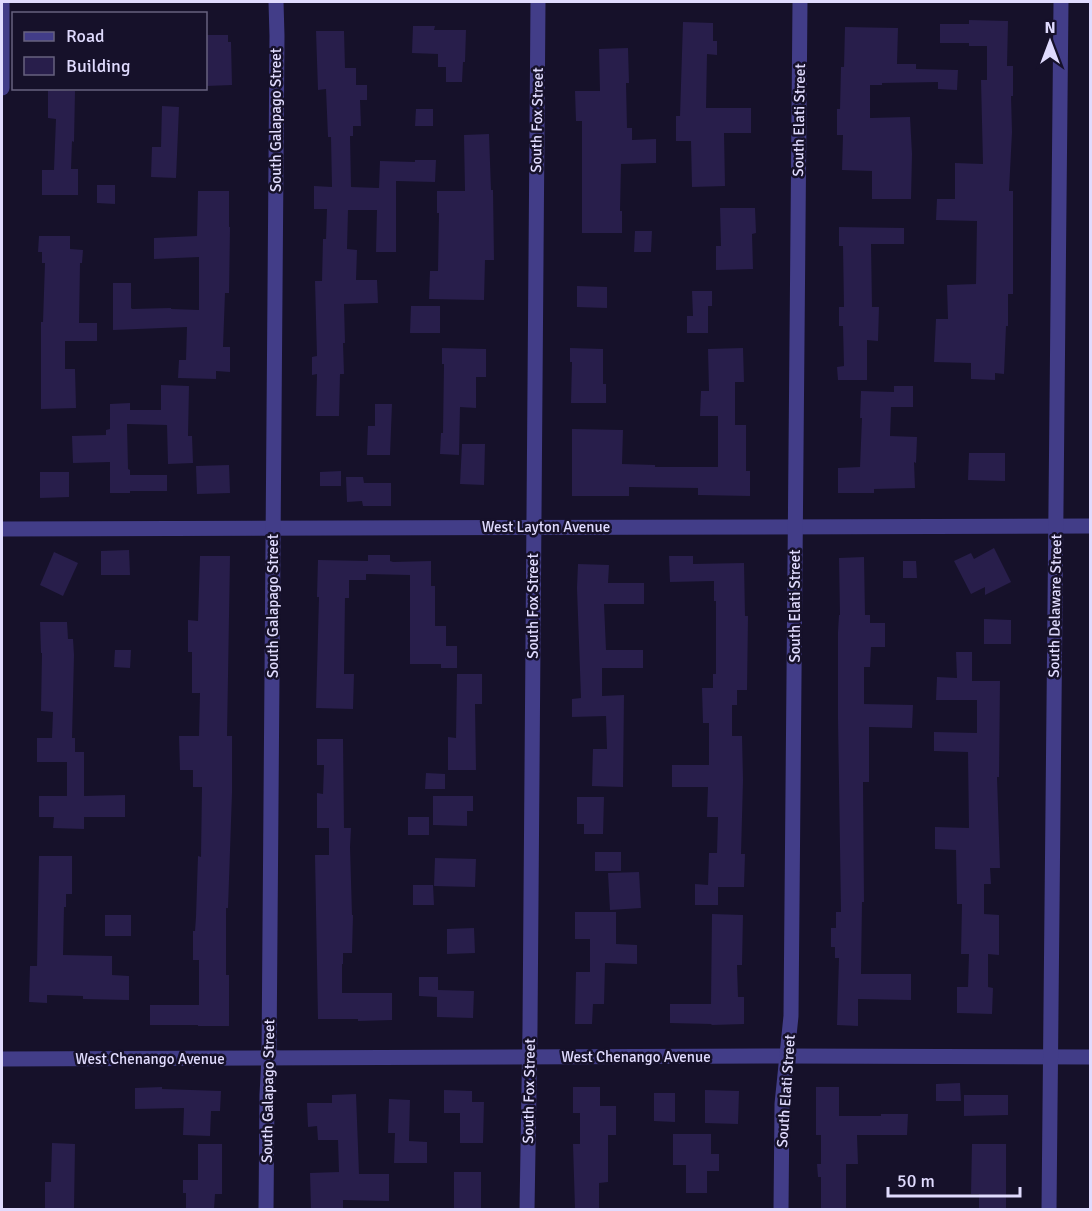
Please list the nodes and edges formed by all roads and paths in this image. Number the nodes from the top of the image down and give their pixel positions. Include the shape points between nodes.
1 (2, 2) edge
2 (276, 2) edge
3 (538, 2) edge
4 (800, 2) edge
5 (1061, 2) edge
6 (2, 88) edge
7 (1056, 526) junction
8 (1090, 526) edge
9 (795, 527) junction
10 (274, 528) junction
11 (533, 528) junction
12 (2, 529) edge
13 (787, 1056) junction
14 (1050, 1057) junction
15 (1090, 1057) edge
16 (269, 1058) junction
17 (529, 1058) junction
18 (2, 1059) edge
19 (266, 1209) edge
20 (527, 1209) edge
21 (781, 1209) edge
22 (1049, 1209) edge

1 - 6 street
2 - 10 street, South Galapago Street
3 - 11 street, South Fox Street
4 - 9 street, South Elati Street
5 - 7 street, South Delaware Street
7 - 8 street, West Layton Avenue
7 - 9 street, West Layton Avenue
7 - 14 street, South Delaware Street
9 - 11 street, West Layton Avenue
9 - 13 street, South Elati Street via 791,1016
10 - 11 street, West Layton Avenue
10 - 12 street, West Layton Avenue
10 - 16 street, South Galapago Street
11 - 17 street, South Fox Street
13 - 14 street, West Chenango Avenue
13 - 17 street, West Chenango Avenue
13 - 21 street, South Elati Street via 782,1104
14 - 15 street, West Chenango Avenue
14 - 22 street, South Delaware Street
16 - 17 street, West Chenango Avenue
16 - 18 street, West Chenango Avenue
16 - 19 street, South Galapago Street
17 - 20 street, South Fox Street

